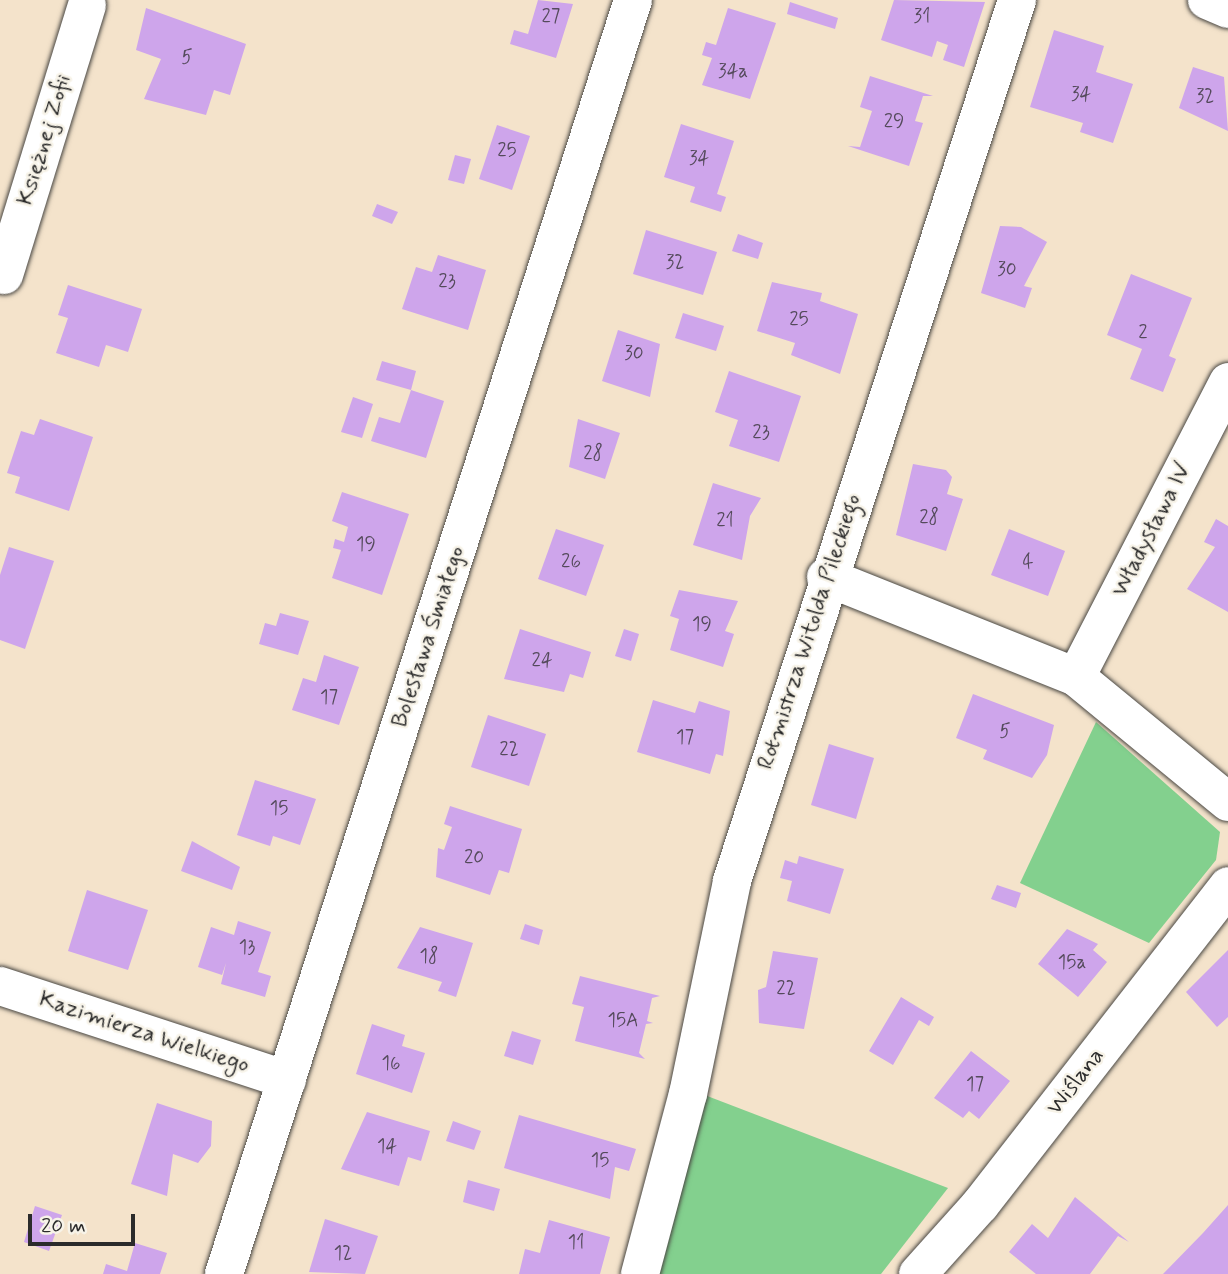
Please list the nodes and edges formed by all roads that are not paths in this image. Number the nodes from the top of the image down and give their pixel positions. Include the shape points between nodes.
1 (632, 0) edge
2 (1017, 0) edge
3 (1207, 0) edge
4 (87, 6) dead end
5 (1228, 9) edge
6 (1, 278) edge
7 (1228, 382) edge
8 (826, 577) junction
9 (1076, 677) junction
10 (1228, 802) edge
11 (1228, 886) edge
12 (0, 986) edge
13 (287, 1080) junction
14 (224, 1274) edge
15 (640, 1274) edge
16 (918, 1274) edge

1 - 13 street, Bolesława Śmiałego
2 - 8 street, Rotmistrza Witolda Pileckiego
3 - 5 street
4 - 6 street, Księżnej Zofii
7 - 9 street, Władysława IV
8 - 9 street
8 - 15 street, Rotmistrza Witolda Pileckiego via 732,881 688,1094
9 - 10 street
11 - 16 street, Wiślana via 980,1205
12 - 13 street, Kazimierza Wielkiego
13 - 14 street, Bolesława Śmiałego

